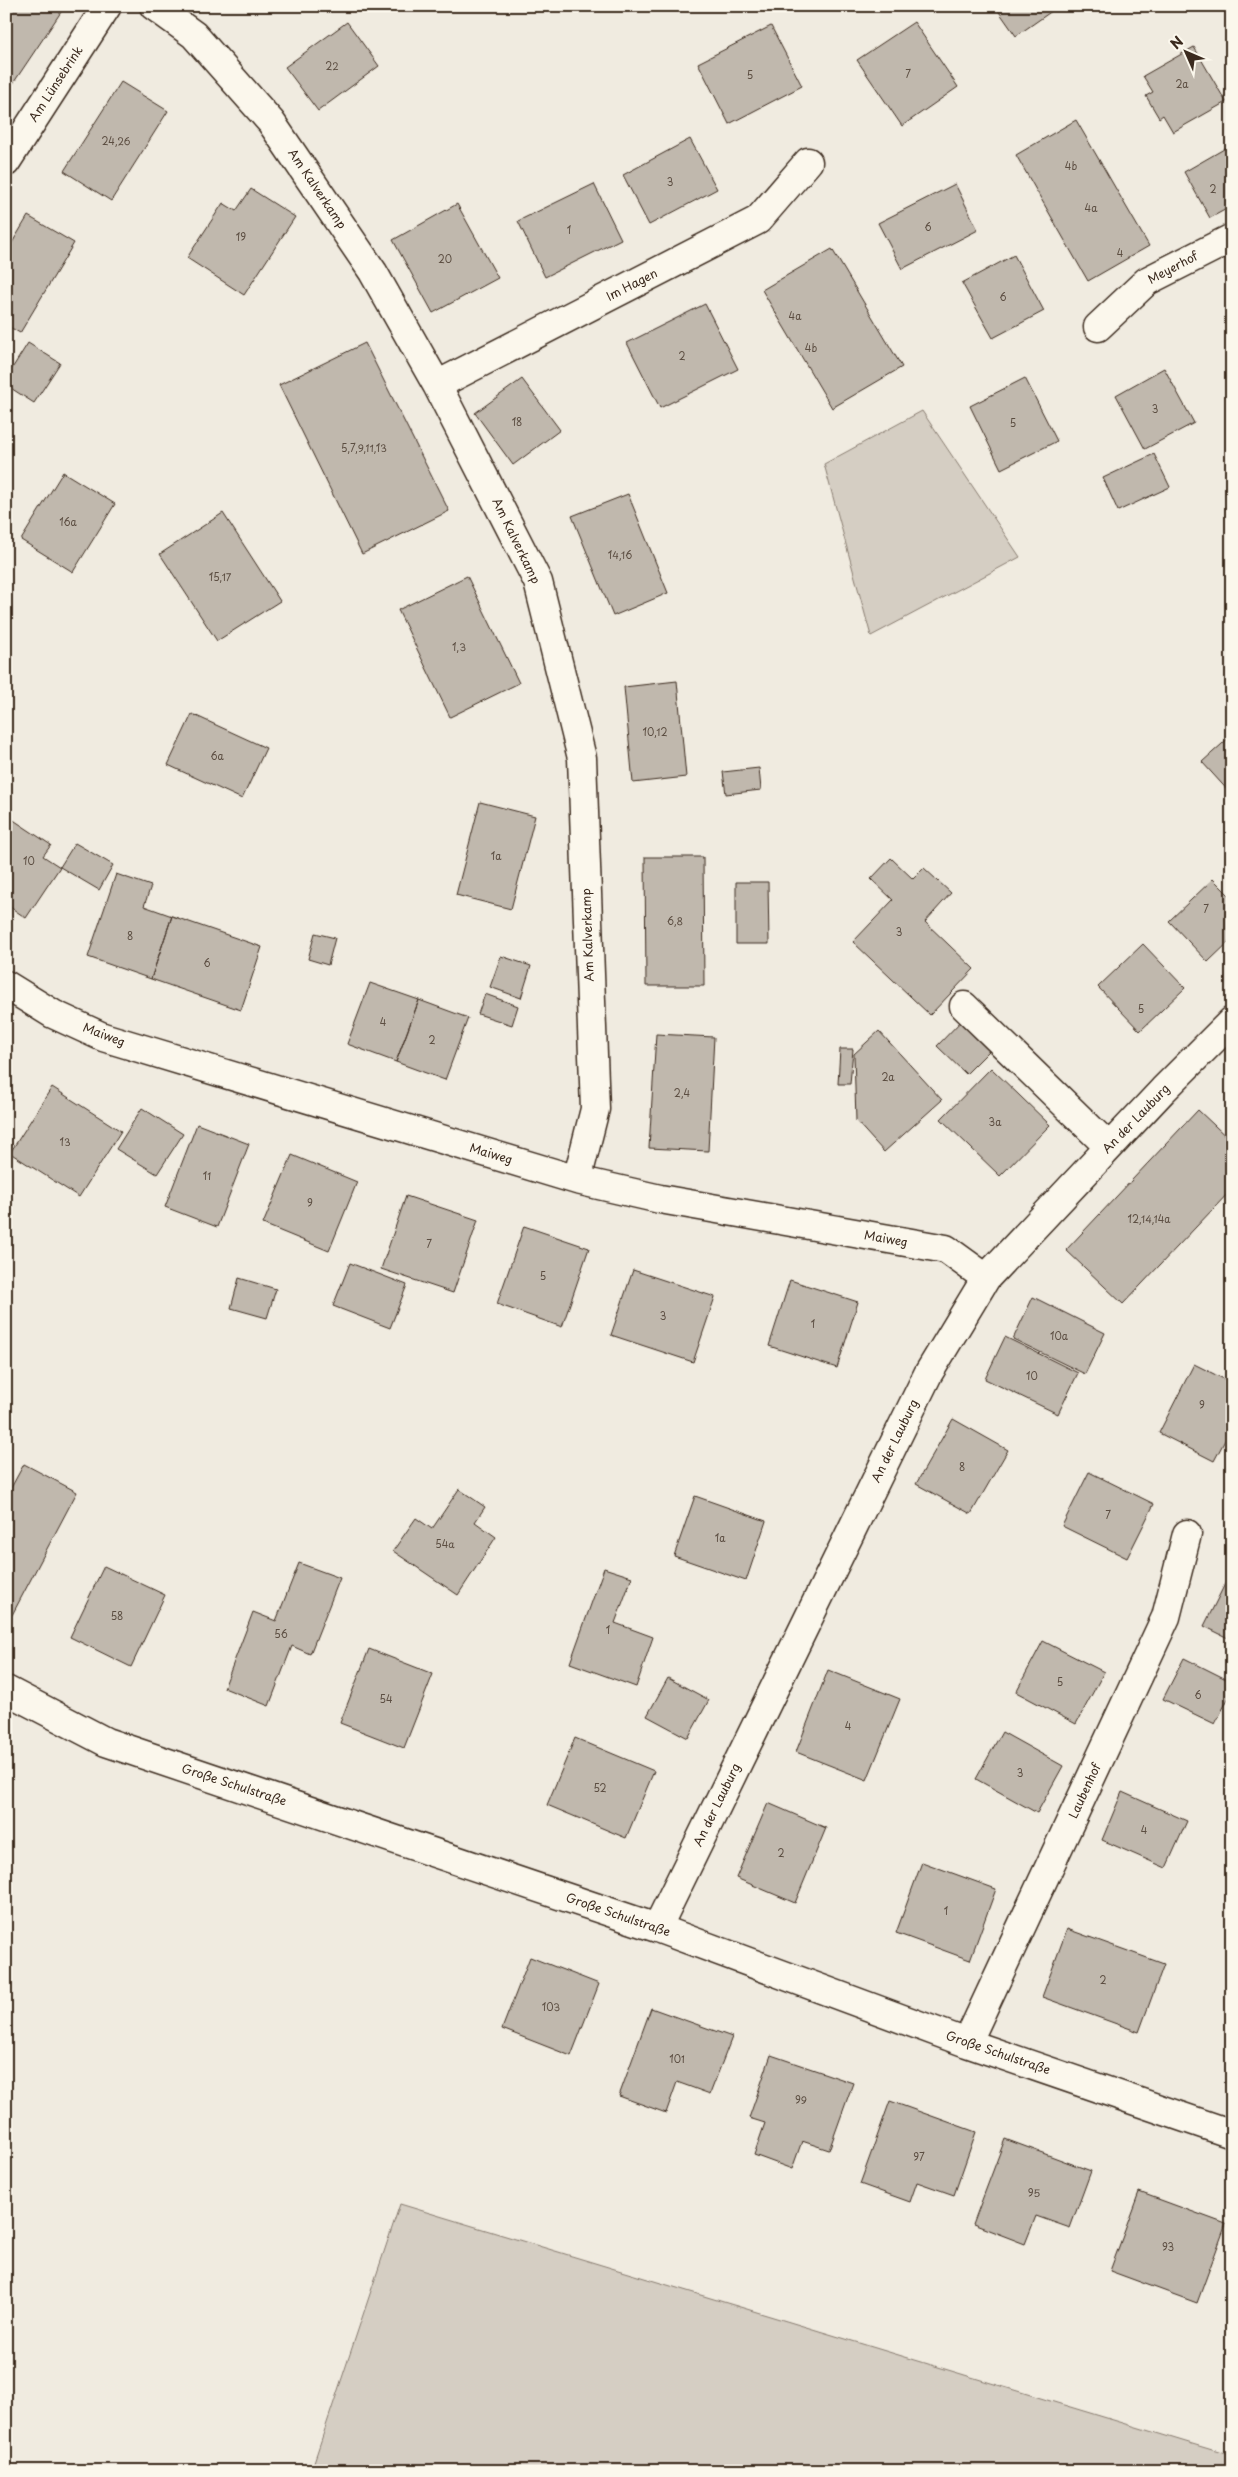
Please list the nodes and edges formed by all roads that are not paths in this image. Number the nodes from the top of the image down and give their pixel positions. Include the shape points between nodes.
1 (106, 6) edge
2 (154, 6) edge
3 (6, 162) edge
4 (808, 162) dead end
5 (1232, 238) edge
6 (1098, 327) dead end
7 (437, 384) junction
8 (6, 985) edge
9 (964, 1006) dead end
10 (1232, 1021) edge
11 (1108, 1147) junction
12 (577, 1180) junction
13 (986, 1278) junction
14 (1187, 1534) dead end
15 (6, 1690) edge
16 (657, 1928) junction
17 (967, 2043) junction
18 (1232, 2134) edge

1 - 3 street, Am Lünsebrink
2 - 7 street, Am Kalverkamp via 194,35 271,122 373,272
4 - 7 street, Im Hagen via 758,220
5 - 6 street, Meyerhof via 1147,281
7 - 12 street, Am Kalverkamp via 538,582 582,758 595,1109
8 - 12 street, Maiweg via 53,1014 103,1037
9 - 11 street
10 - 11 street, An der Lauburg
11 - 13 street, An der Lauburg
12 - 13 street, Maiweg via 660,1200 946,1249
13 - 16 street, An der Lauburg via 928,1374
14 - 17 street, Laubenhof via 1166,1617
15 - 16 street, Große Schulstraße via 106,1742
16 - 17 street, Große Schulstraße
17 - 18 street, Große Schulstraße

